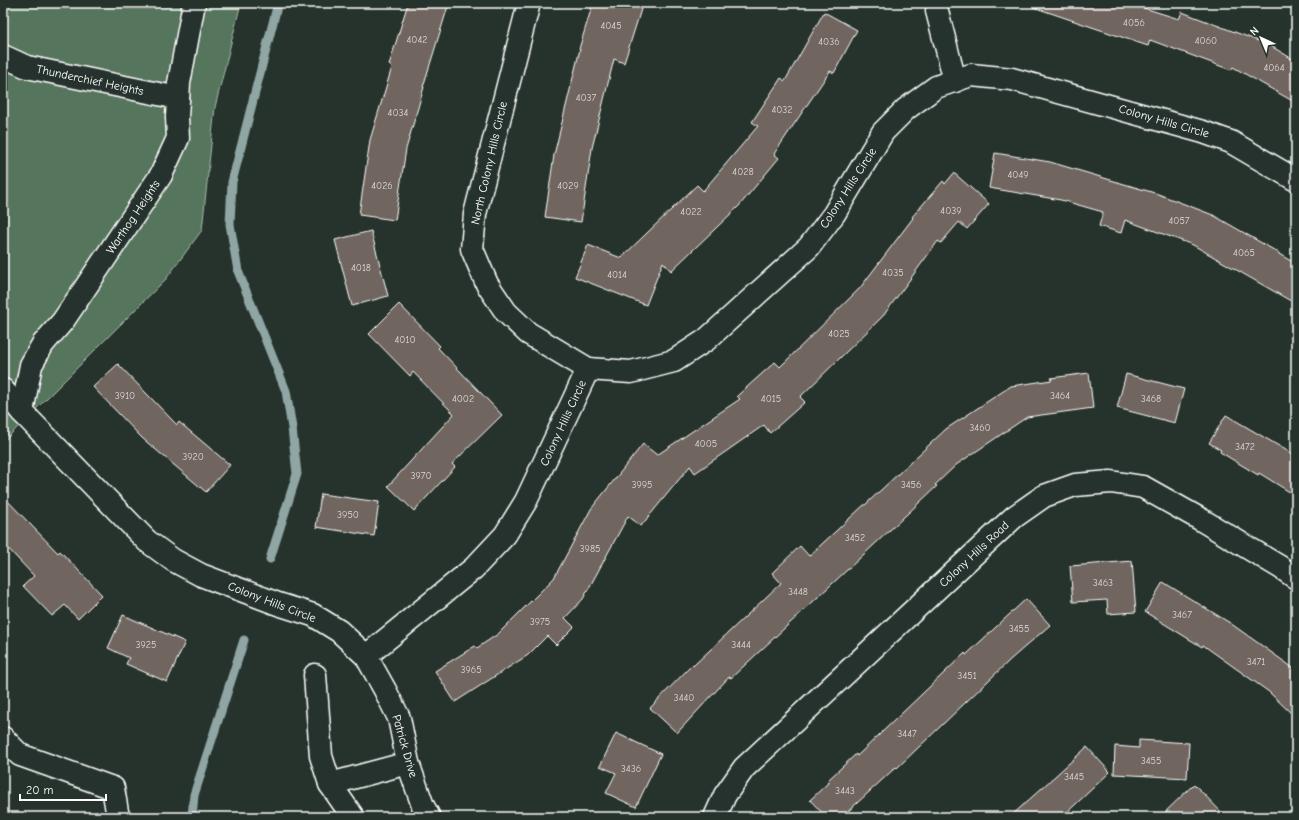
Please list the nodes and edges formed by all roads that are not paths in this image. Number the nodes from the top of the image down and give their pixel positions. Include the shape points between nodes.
1 (194, 3) edge
2 (529, 3) edge
3 (937, 11) dead end
4 (3, 56) edge
5 (955, 81) junction
6 (178, 98) junction
7 (1296, 180) edge
8 (588, 369) junction
9 (3, 390) edge
10 (22, 412) junction
11 (1296, 578) edge
12 (366, 656) junction
13 (315, 675) dead end
14 (3, 738) edge
15 (408, 762) junction
16 (330, 784) junction
17 (118, 817) edge
18 (354, 817) edge
19 (429, 817) edge
20 (715, 817) edge

1 - 6 street, Warthog Heights
2 - 8 street, North Colony Hills Circle via 475,214 472,248 487,284 506,312 528,333
3 - 5 street
4 - 6 street, Thunderchief Heights via 27,67
5 - 7 street, Colony Hills Circle via 972,75 1012,79 1203,132 1231,142
5 - 8 street, Colony Hills Circle via 936,87 906,109 883,132 834,214 809,247 706,340 674,361 631,372
6 - 10 street, Warthog Heights via 178,138 161,175 63,321 43,344 31,365
8 - 12 street, Colony Hills Circle via 526,501 505,536 474,568
9 - 10 street, Colony Hills Circle
10 - 12 street, Colony Hills Circle via 147,541 172,560 201,575 313,616 339,631
11 - 20 street, Colony Hills Road via 1143,487 1110,482 1075,484 1044,496 1014,517 744,768 725,795
12 - 15 street, Patrick Drive via 399,718
13 - 16 street via 321,756
14 - 17 street via 20,755 113,788
15 - 16 street
15 - 19 street, Patrick Drive
16 - 18 street

